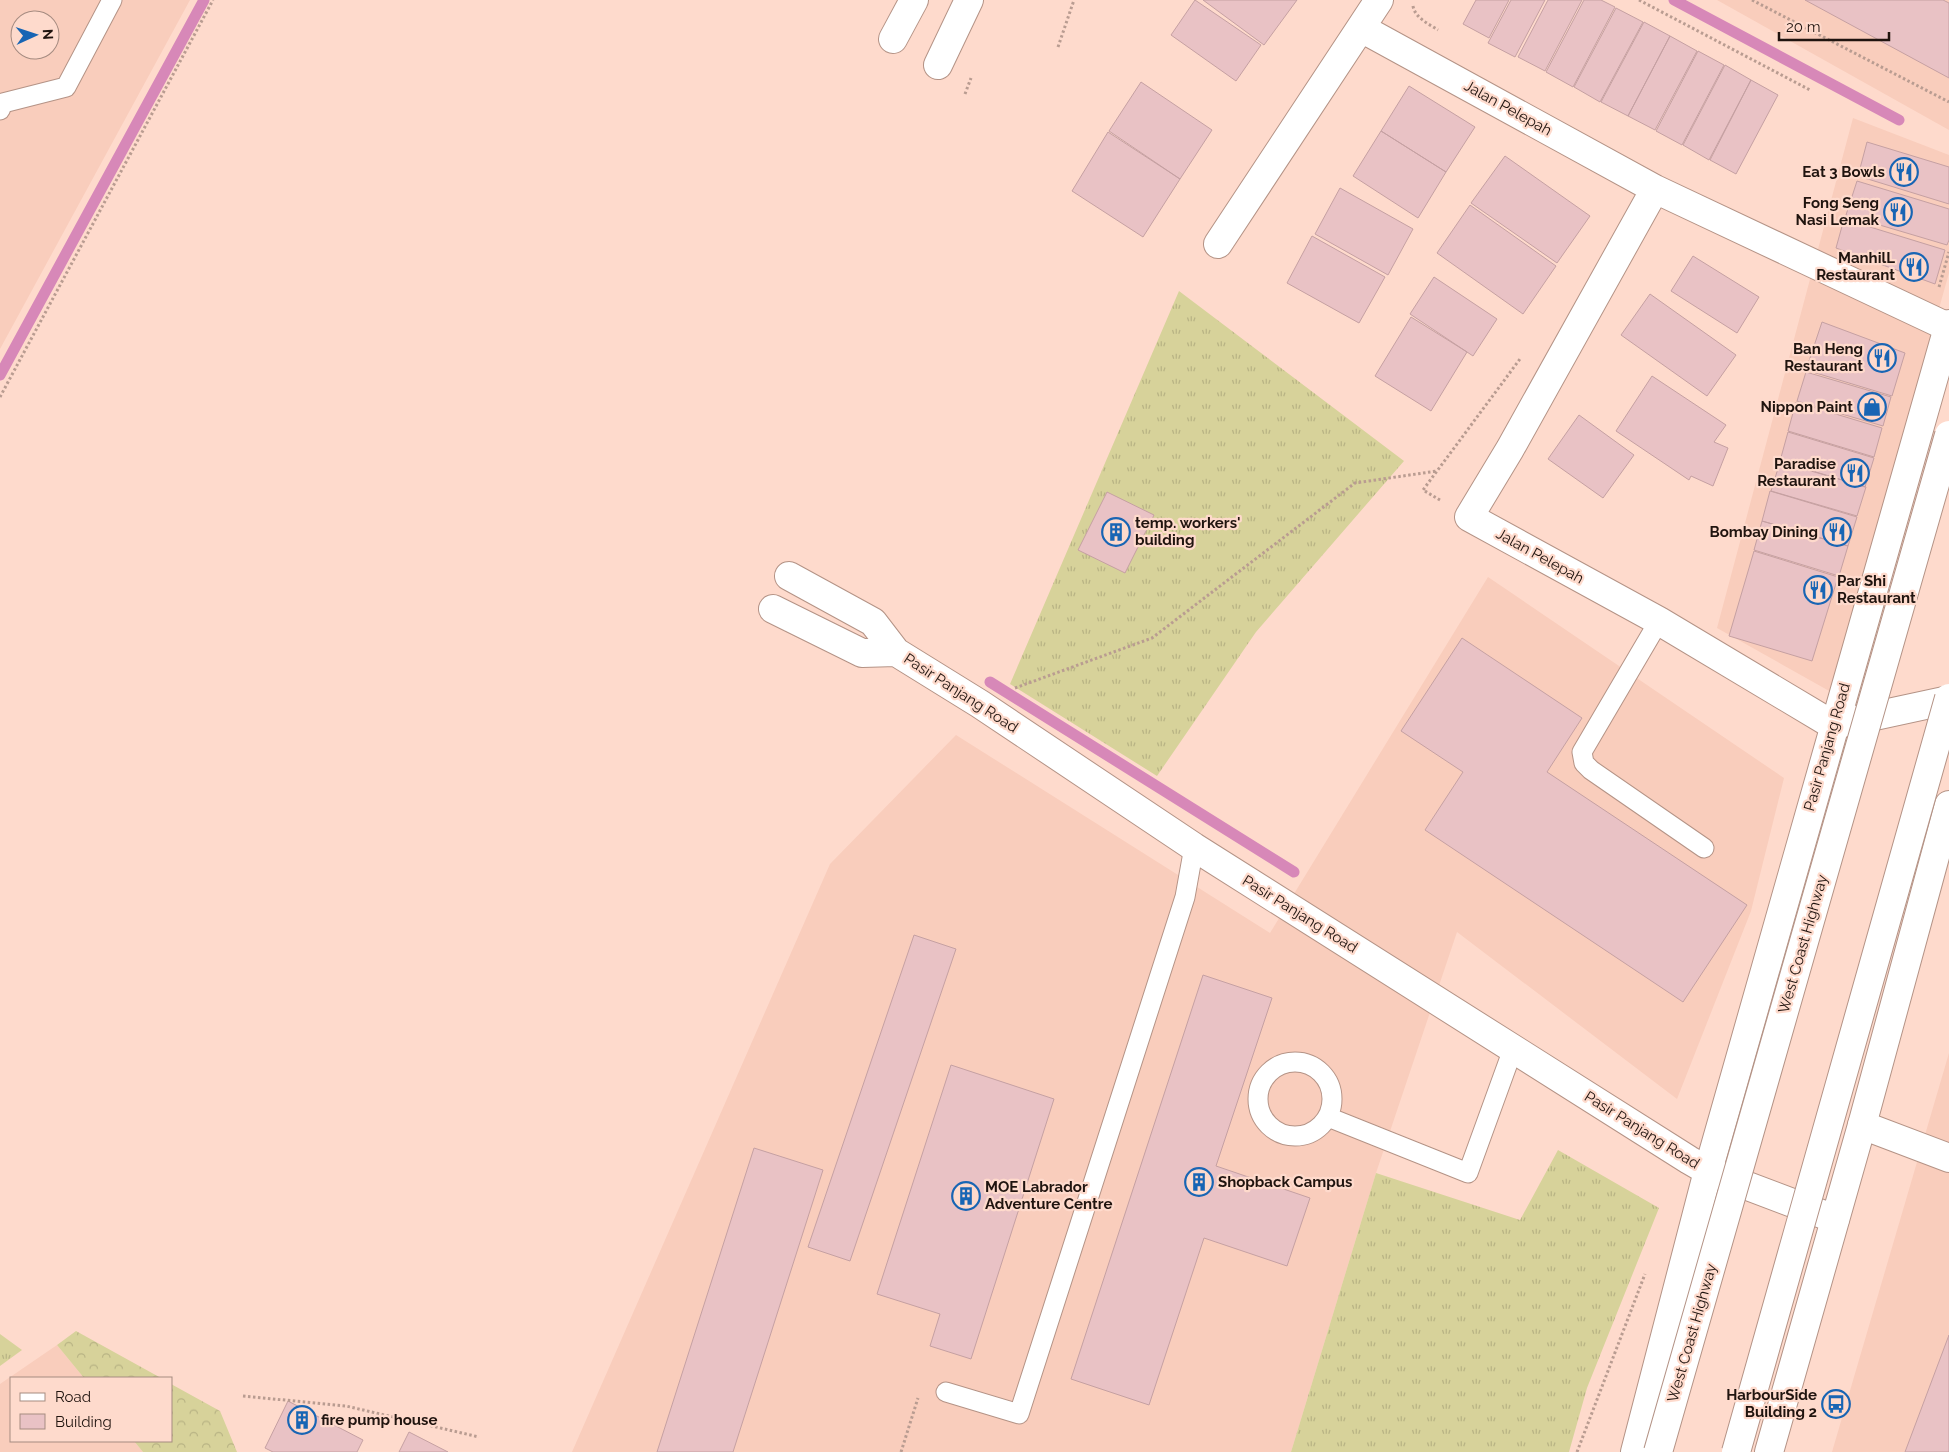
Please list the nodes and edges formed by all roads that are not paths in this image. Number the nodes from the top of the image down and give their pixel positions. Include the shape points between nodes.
1 (112, 0) edge
2 (914, 0) edge
3 (969, 0) edge
4 (1379, 0) edge
5 (1361, 28) junction
6 (894, 39) dead end
7 (938, 65) dead end
8 (0, 110) edge
9 (1655, 189) junction
10 (1218, 244) dead end
11 (1948, 325) edge
12 (1949, 435) edge
13 (788, 576) dead end
14 (772, 609) dead end
15 (1659, 621) junction
16 (896, 652) junction
17 (1949, 699) edge
18 (1833, 725) junction
19 (1949, 804) edge
20 (1194, 847) junction
21 (1704, 848) dead end
22 (1512, 1049) junction
23 (1328, 1117) junction
24 (1862, 1124) junction
25 (1949, 1158) edge
26 (1708, 1171) junction
27 (1835, 1219) junction
28 (946, 1392) dead end
29 (1638, 1440) edge
30 (1658, 1452) edge
31 (1736, 1452) edge
32 (1769, 1452) edge

1 - 8 lane via 66,87 4,103
2 - 6 main road
3 - 7 main road
4 - 5 main road
5 - 9 main road, Jalan Pelepah
5 - 10 main road
9 - 11 main road, Jalan Pelepah
9 - 15 main road, Jalan Pelepah via 1469,517
11 - 18 main road, Pasir Panjang Road
12 - 30 main road, West Coast Highway, bridge
13 - 16 main road, Pasir Panjang Road via 873,622
14 - 16 main road, Pasir Panjang Road via 862,653
15 - 18 main road, Jalan Pelepah
15 - 21 lane via 1582,752 1584,763
16 - 20 main road, Pasir Panjang Road
17 - 18 main road
17 - 31 main road, bridge
18 - 26 main road, Pasir Panjang Road
19 - 24 main road
20 - 22 main road, Pasir Panjang Road
20 - 28 lane via 1185,897 1019,1414
22 - 23 lane via 1468,1173
22 - 26 main road, Pasir Panjang Road
23 - 23 lane via 1314,1132 1293,1137 1273,1131 1260,1114 1257,1093 1266,1074 1281,1064 1299,1061 1316,1068 1328,1081 1332,1099
24 - 25 main road
24 - 27 main road
26 - 27 main road, Pasir Panjang Road
26 - 29 main road, Pasir Panjang Road
27 - 32 main road
29 - 30 main road

